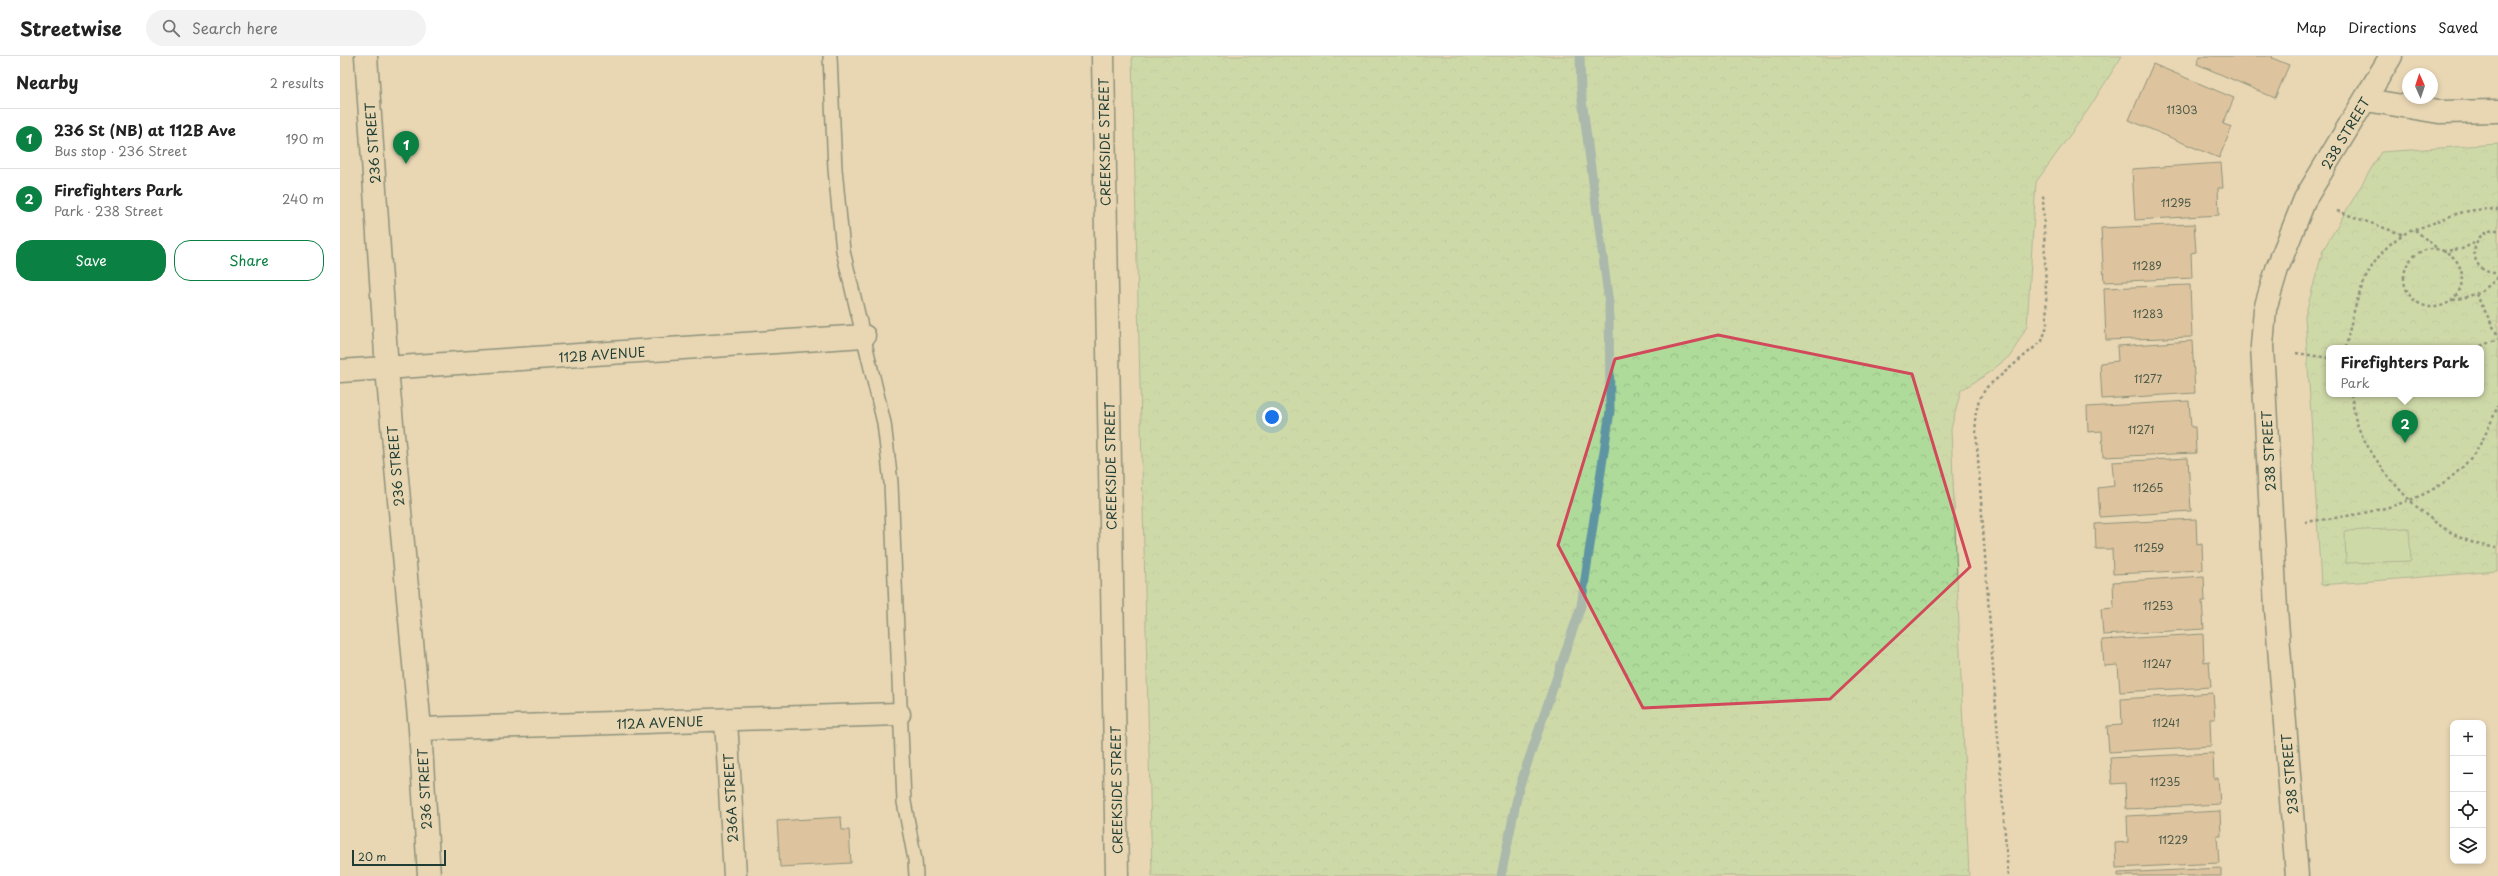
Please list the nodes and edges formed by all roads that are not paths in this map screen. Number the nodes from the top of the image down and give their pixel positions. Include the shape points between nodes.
1 (366, 56) edge
2 (830, 56) edge
3 (1103, 56) edge
4 (2391, 56) edge
5 (2366, 100) junction
6 (2498, 111) edge
7 (864, 336) junction
8 (387, 369) junction
9 (340, 371) edge
10 (899, 714) junction
11 (726, 720) junction
12 (420, 729) junction
13 (429, 876) edge
14 (735, 876) edge
15 (916, 876) edge
16 (1118, 876) edge
17 (2297, 876) edge

1 - 8 street, 236 STREET
2 - 7 lane via 835,169 843,251
3 - 16 street, CREEKSIDE STREET
4 - 5 street, 238 STREET
5 - 6 street via 2439,112
5 - 17 street, 238 STREET via 2305,199 2277,269 2265,316 2262,346 2276,609
7 - 8 street, 112B AVENUE
7 - 10 lane via 884,423 891,483
8 - 9 street, 112B AVENUE
8 - 12 street, 236 STREET
10 - 11 street, 112A AVENUE
10 - 15 lane via 904,802
11 - 12 street, 112A AVENUE
11 - 14 street, 236A STREET
12 - 13 street, 236 STREET

